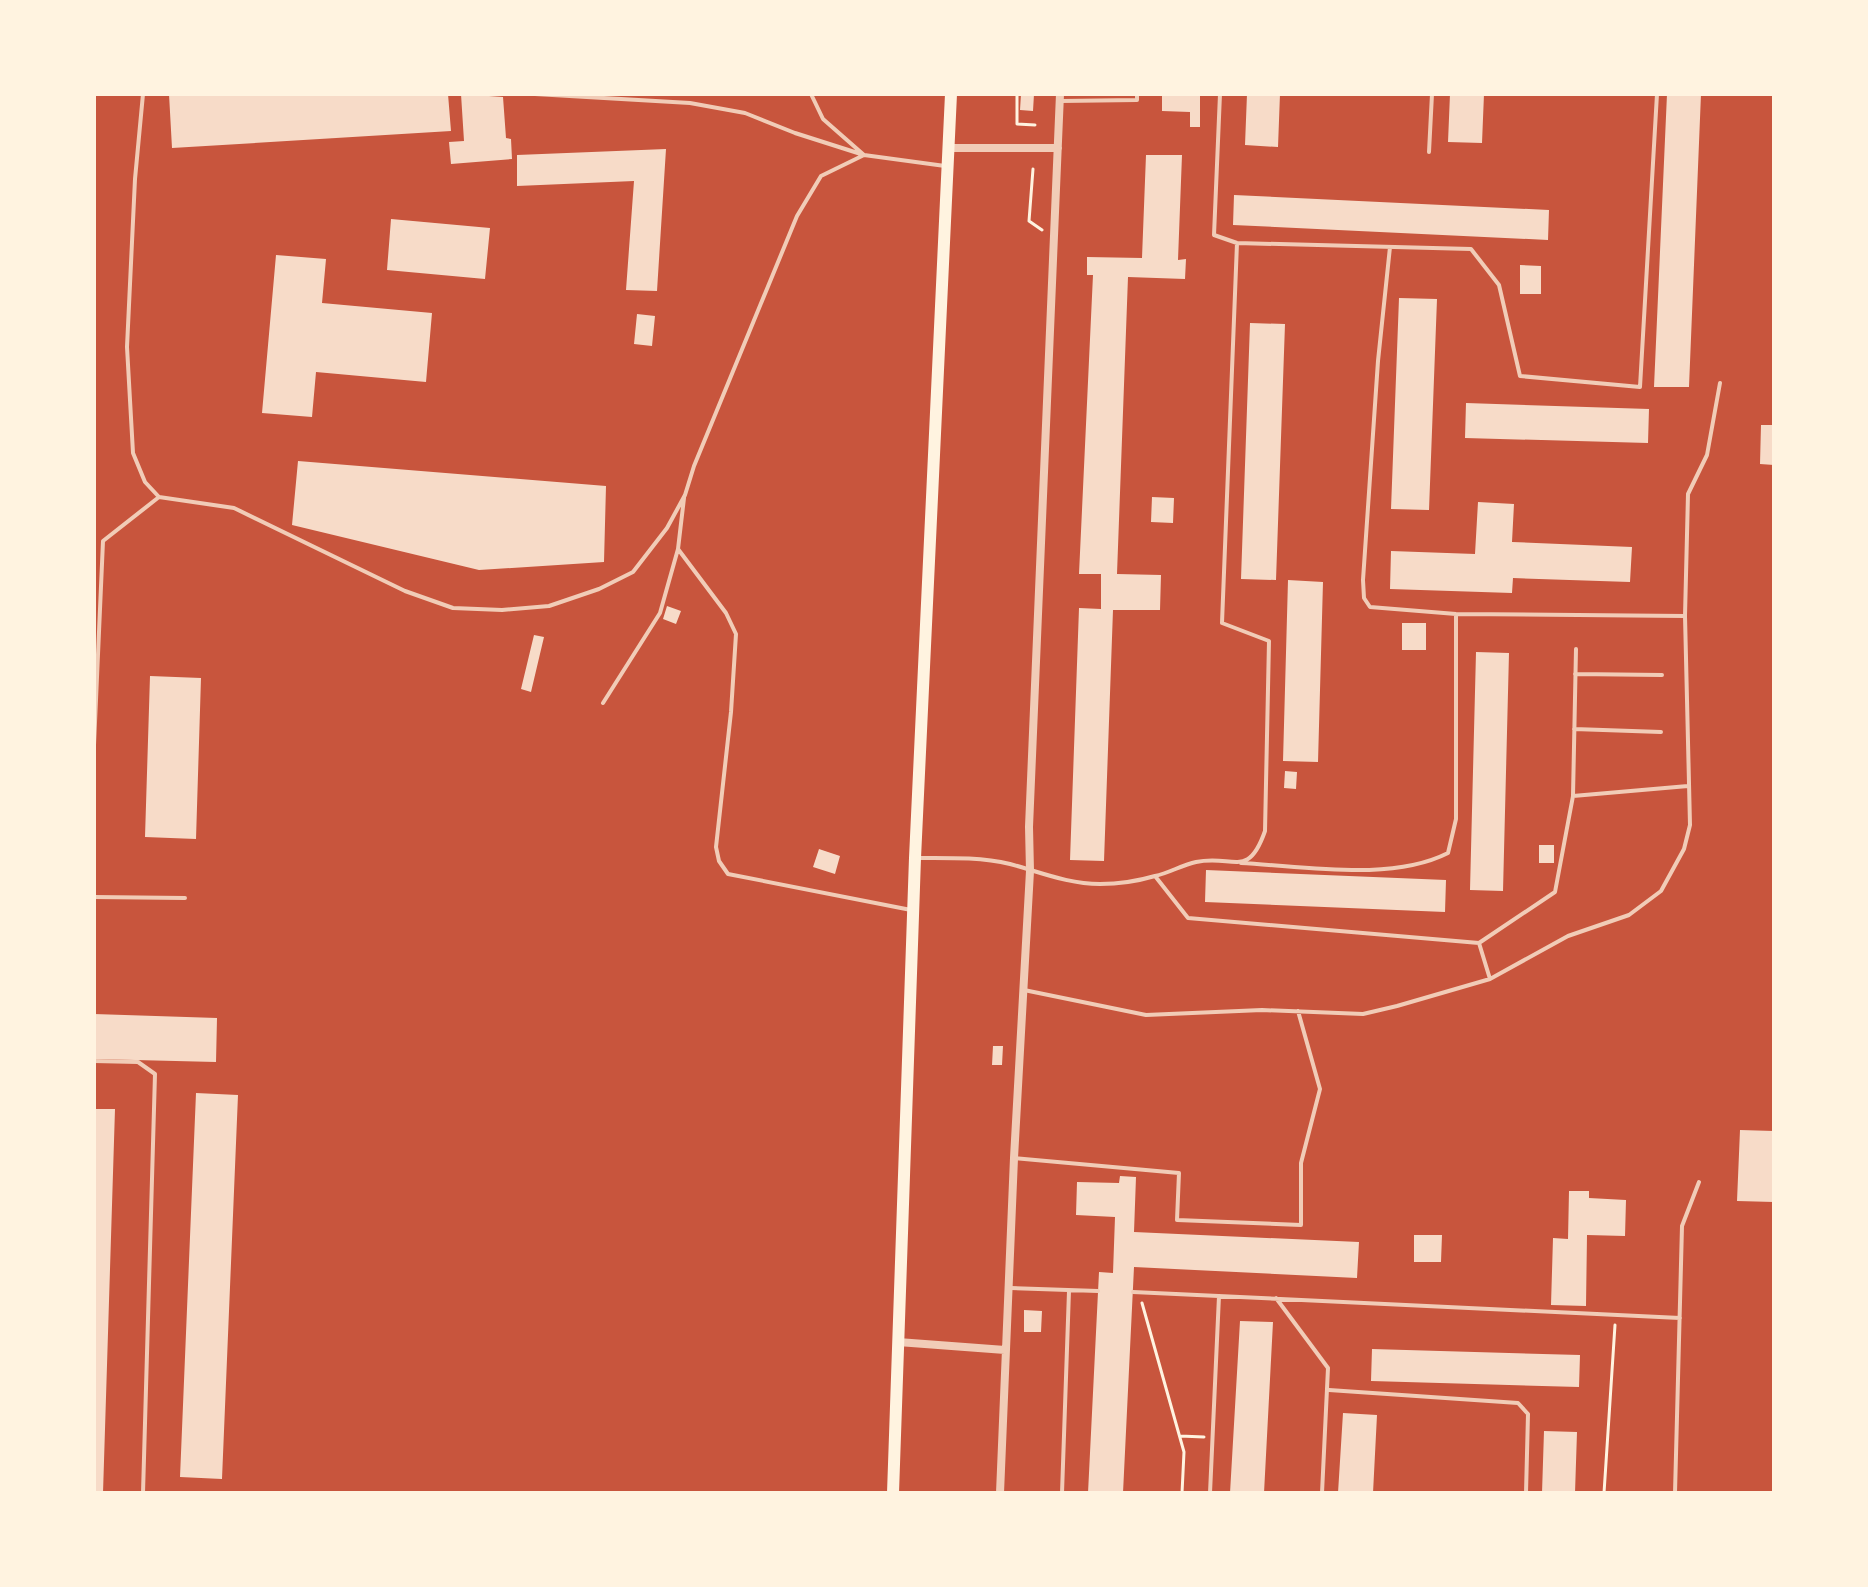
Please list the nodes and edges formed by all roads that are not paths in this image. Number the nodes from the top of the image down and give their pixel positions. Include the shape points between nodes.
1 (143, 94) edge
2 (535, 94) edge
3 (811, 94) edge
4 (951, 94) edge
5 (1137, 94) edge
6 (1220, 94) edge
7 (1432, 94) edge
8 (1657, 94) edge
9 (1060, 97) edge
10 (948, 148) junction
11 (1058, 148) junction
12 (1429, 152) dead end
13 (864, 155) junction
14 (948, 166) junction
15 (1237, 243) junction
16 (1390, 247) junction
17 (1720, 383) dead end
18 (685, 495) junction
19 (159, 497) junction
20 (678, 549) junction
21 (1456, 614) junction
22 (1685, 616) junction
23 (1576, 649) dead end
24 (1575, 674) junction
25 (1662, 675) dead end
26 (603, 703) dead end
27 (1574, 729) junction
28 (1661, 732) dead end
29 (94, 745) edge
30 (1688, 786) junction
31 (1573, 796) junction
32 (915, 858) junction
33 (1241, 863) junction
34 (1030, 871) junction
35 (1155, 876) junction
36 (94, 897) edge
37 (185, 898) dead end
38 (913, 911) junction
39 (1479, 943) junction
40 (1490, 979) junction
41 (1024, 990) junction
42 (1298, 1011) junction
43 (94, 1061) edge
44 (1014, 1158) junction
45 (1699, 1182) dead end
46 (1009, 1288) junction
47 (1069, 1291) junction
48 (1098, 1291) dead end
49 (1136, 1292) road end
50 (1219, 1296) junction
51 (1276, 1298) junction
52 (1680, 1318) junction
53 (898, 1342) junction
54 (1005, 1350) junction
55 (1329, 1390) junction
56 (143, 1493) edge
57 (893, 1493) edge
58 (1000, 1493) edge
59 (1062, 1493) edge
60 (1210, 1493) edge
61 (1322, 1493) edge
62 (1526, 1493) edge
63 (1675, 1493) edge

1 - 19 lane via 127,347 133,453 145,482
2 - 13 lane via 731,110
3 - 13 lane via 823,119
4 - 10 main road
5 - 9 lane via 1137,100
6 - 15 lane via 1214,235
7 - 12 lane
8 - 16 lane via 1640,387 1520,376 1499,285 1471,249
9 - 11 street
10 - 11 street
10 - 14 main road
11 - 34 street
13 - 14 lane
13 - 18 lane via 821,176 797,216
14 - 32 main road
15 - 16 lane
15 - 33 lane via 1222,623 1269,641 1265,831 1253,857
16 - 21 lane via 1364,598 1370,607
17 - 22 lane via 1707,455 1688,494
18 - 19 lane via 633,572 549,606 502,610 453,608 405,591 234,508
18 - 20 lane
19 - 29 lane via 103,541
20 - 26 lane via 660,613
20 - 38 lane via 736,634 718,819 719,861 728,874
21 - 22 lane
21 - 33 lane via 1456,819 1448,853 1427,864 1379,870
22 - 30 lane
23 - 24 lane
24 - 25 lane
24 - 27 lane
27 - 28 lane
27 - 31 lane
30 - 31 lane
30 - 40 lane via 1690,825 1684,849 1661,891 1629,915 1568,936
31 - 39 lane via 1555,892
32 - 34 lane via 973,859
32 - 38 main road
33 - 35 lane via 1198,861
34 - 35 lane via 1101,884
34 - 41 street
35 - 39 lane via 1188,918
36 - 37 lane
38 - 53 main road
39 - 40 lane
40 - 42 lane via 1363,1014
41 - 42 lane via 1146,1015
41 - 44 street
42 - 44 lane via 1320,1089 1301,1163 1301,1225 1177,1220 1179,1173
43 - 56 lane via 138,1062 155,1074
44 - 46 street
45 - 52 lane via 1682,1226
46 - 47 lane
46 - 54 street
47 - 48 lane
47 - 59 lane
49 - 50 lane
50 - 51 lane
50 - 60 lane
51 - 52 lane
51 - 55 lane via 1328,1368
52 - 63 lane
53 - 54 street
53 - 57 main road
54 - 58 street
55 - 61 lane
55 - 62 lane via 1518,1403 1528,1414

